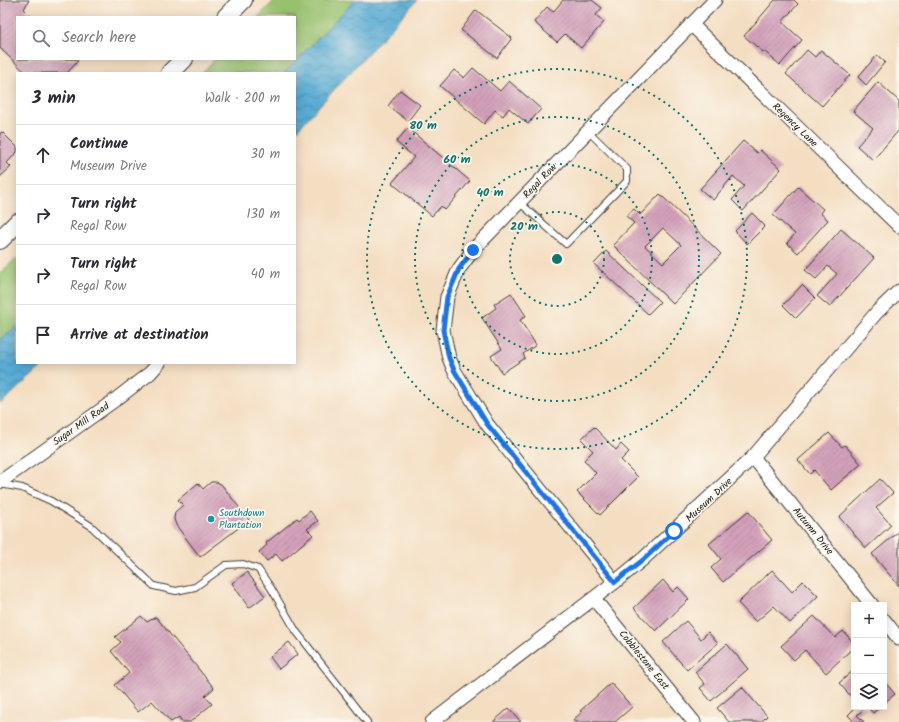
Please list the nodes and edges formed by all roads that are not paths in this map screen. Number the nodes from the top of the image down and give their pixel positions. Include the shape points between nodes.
1 (242, 0) edge
2 (715, 0) edge
3 (227, 16) edge
4 (691, 24) junction
5 (183, 60) edge
6 (171, 72) edge
7 (588, 131) junction
8 (519, 202) junction
9 (16, 224) edge
10 (899, 226) edge
11 (0, 240) edge
12 (899, 291) edge
13 (158, 364) edge
14 (753, 457) junction
15 (0, 483) edge
16 (615, 582) junction
17 (594, 599) junction
18 (870, 602) edge
19 (887, 624) edge
20 (899, 639) edge
21 (438, 720) edge
22 (367, 722) edge
23 (694, 722) edge

1 - 3 main road
2 - 4 street, Regal Row
4 - 7 street, Regal Row
4 - 10 street, Regency Lane
5 - 6 main road
7 - 8 street, Regal Row
7 - 8 lane via 628,169 627,181 566,244
8 - 16 street, Regal Row via 473,250 459,269 447,297 443,330 449,358 487,424
9 - 11 main road
12 - 14 street, Museum Drive via 877,312
13 - 15 street, Sugar Mill Road via 116,400
14 - 16 street, Museum Drive via 643,560
14 - 18 street, Autumn Drive
15 - 22 lane via 22,488 51,501 91,526 154,586 176,591 195,587 226,565 243,564 258,569 296,631
16 - 17 street, Museum Drive
17 - 21 street, Museum Drive
17 - 23 street, Cobblestone East
19 - 20 street

